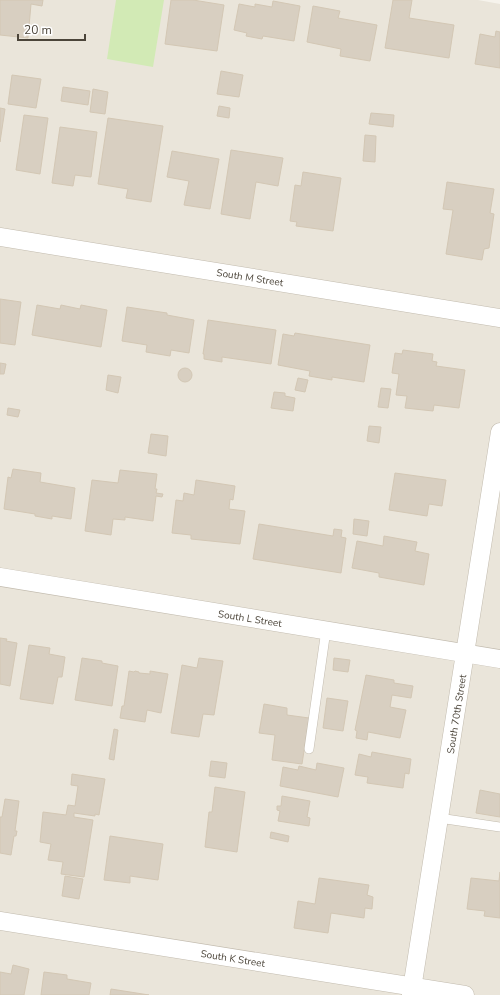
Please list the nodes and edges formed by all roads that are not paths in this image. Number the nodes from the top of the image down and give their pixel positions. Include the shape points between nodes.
1 (0, 237) edge
2 (500, 318) edge
3 (500, 432) edge
4 (0, 577) edge
5 (326, 630) junction
6 (466, 653) junction
7 (500, 659) edge
8 (310, 749) dead end
9 (439, 818) junction
10 (500, 827) edge
11 (0, 921) edge
12 (412, 991) edge
13 (465, 995) edge

1 - 2 street, South M Street
3 - 6 street, South 70th Street
4 - 5 street, South L Street
5 - 6 street, South L Street
5 - 8 lane
6 - 7 street, South L Street
6 - 9 street, South 70th Street
9 - 10 lane
9 - 12 street, South 70th Street
11 - 12 street, South K Street
12 - 13 street, South K Street

